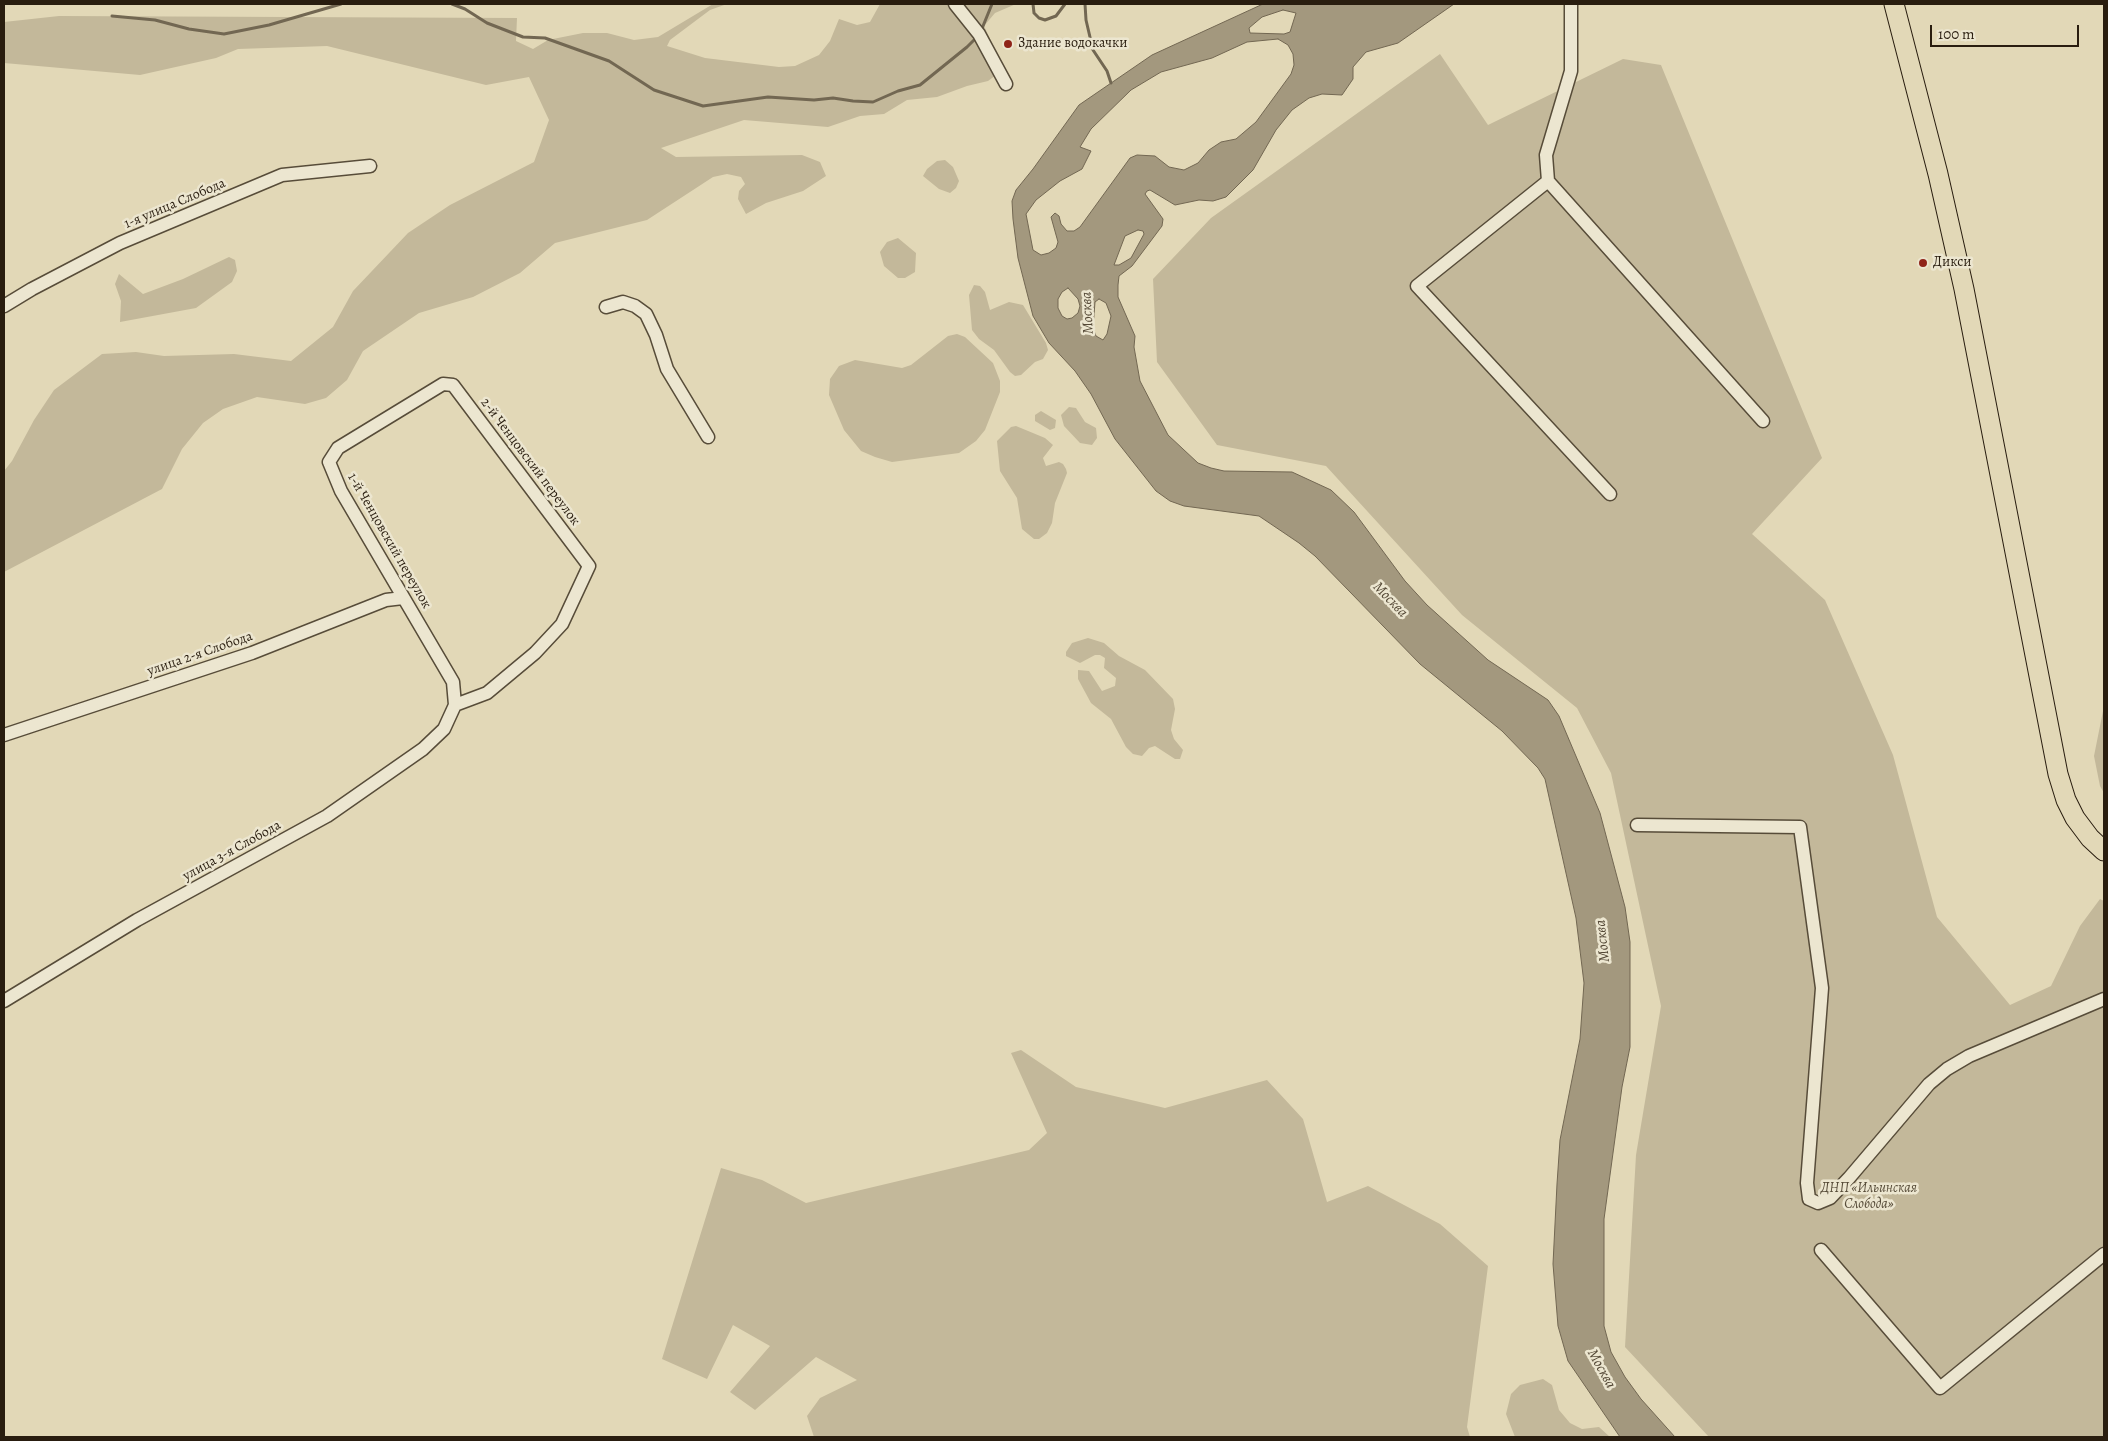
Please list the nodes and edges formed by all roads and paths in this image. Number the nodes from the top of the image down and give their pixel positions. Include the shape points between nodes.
1 (955, 4) edge
2 (1571, 4) edge
3 (1894, 4) edge
4 (1006, 84) dead end
5 (370, 166) dead end
6 (1548, 181) junction
7 (4, 306) edge
8 (606, 307) dead end
9 (443, 384) joint
10 (1763, 421) dead end
11 (708, 436) dead end
12 (1610, 494) dead end
13 (404, 598) junction
14 (455, 705) junction
15 (4, 735) edge
16 (1637, 825) dead end
17 (2104, 852) edge
18 (2104, 999) edge
19 (4, 1001) edge
20 (1822, 1250) dead end
21 (2104, 1254) edge

1 - 4 street via 979,34
2 - 6 street via 1571,72 1546,155
3 - 17 main road via 1964,290 2058,774 2075,818
5 - 7 street, 1-я улица Слобода via 282,175 120,243
6 - 10 street
6 - 12 street via 1417,286
8 - 11 street via 623,302 646,314 667,369
9 - 13 street, 1-й Ченцовский переулок via 338,448 330,462 341,491
9 - 14 street, 2-й Ченцовский переулок via 453,385 589,566 562,624 535,653 487,693
13 - 14 street, 1-й Ченцовский переулок via 453,682
13 - 15 street, улица 2-я Слобода via 386,600 252,654
14 - 19 street, улица 3-я Слобода via 444,729 423,750 327,816 137,920
16 - 18 street via 1800,827 1822,988 1807,1183 1809,1199 1818,1203 1830,1198 1929,1084 1947,1069 1969,1056
20 - 21 street via 1940,1388

